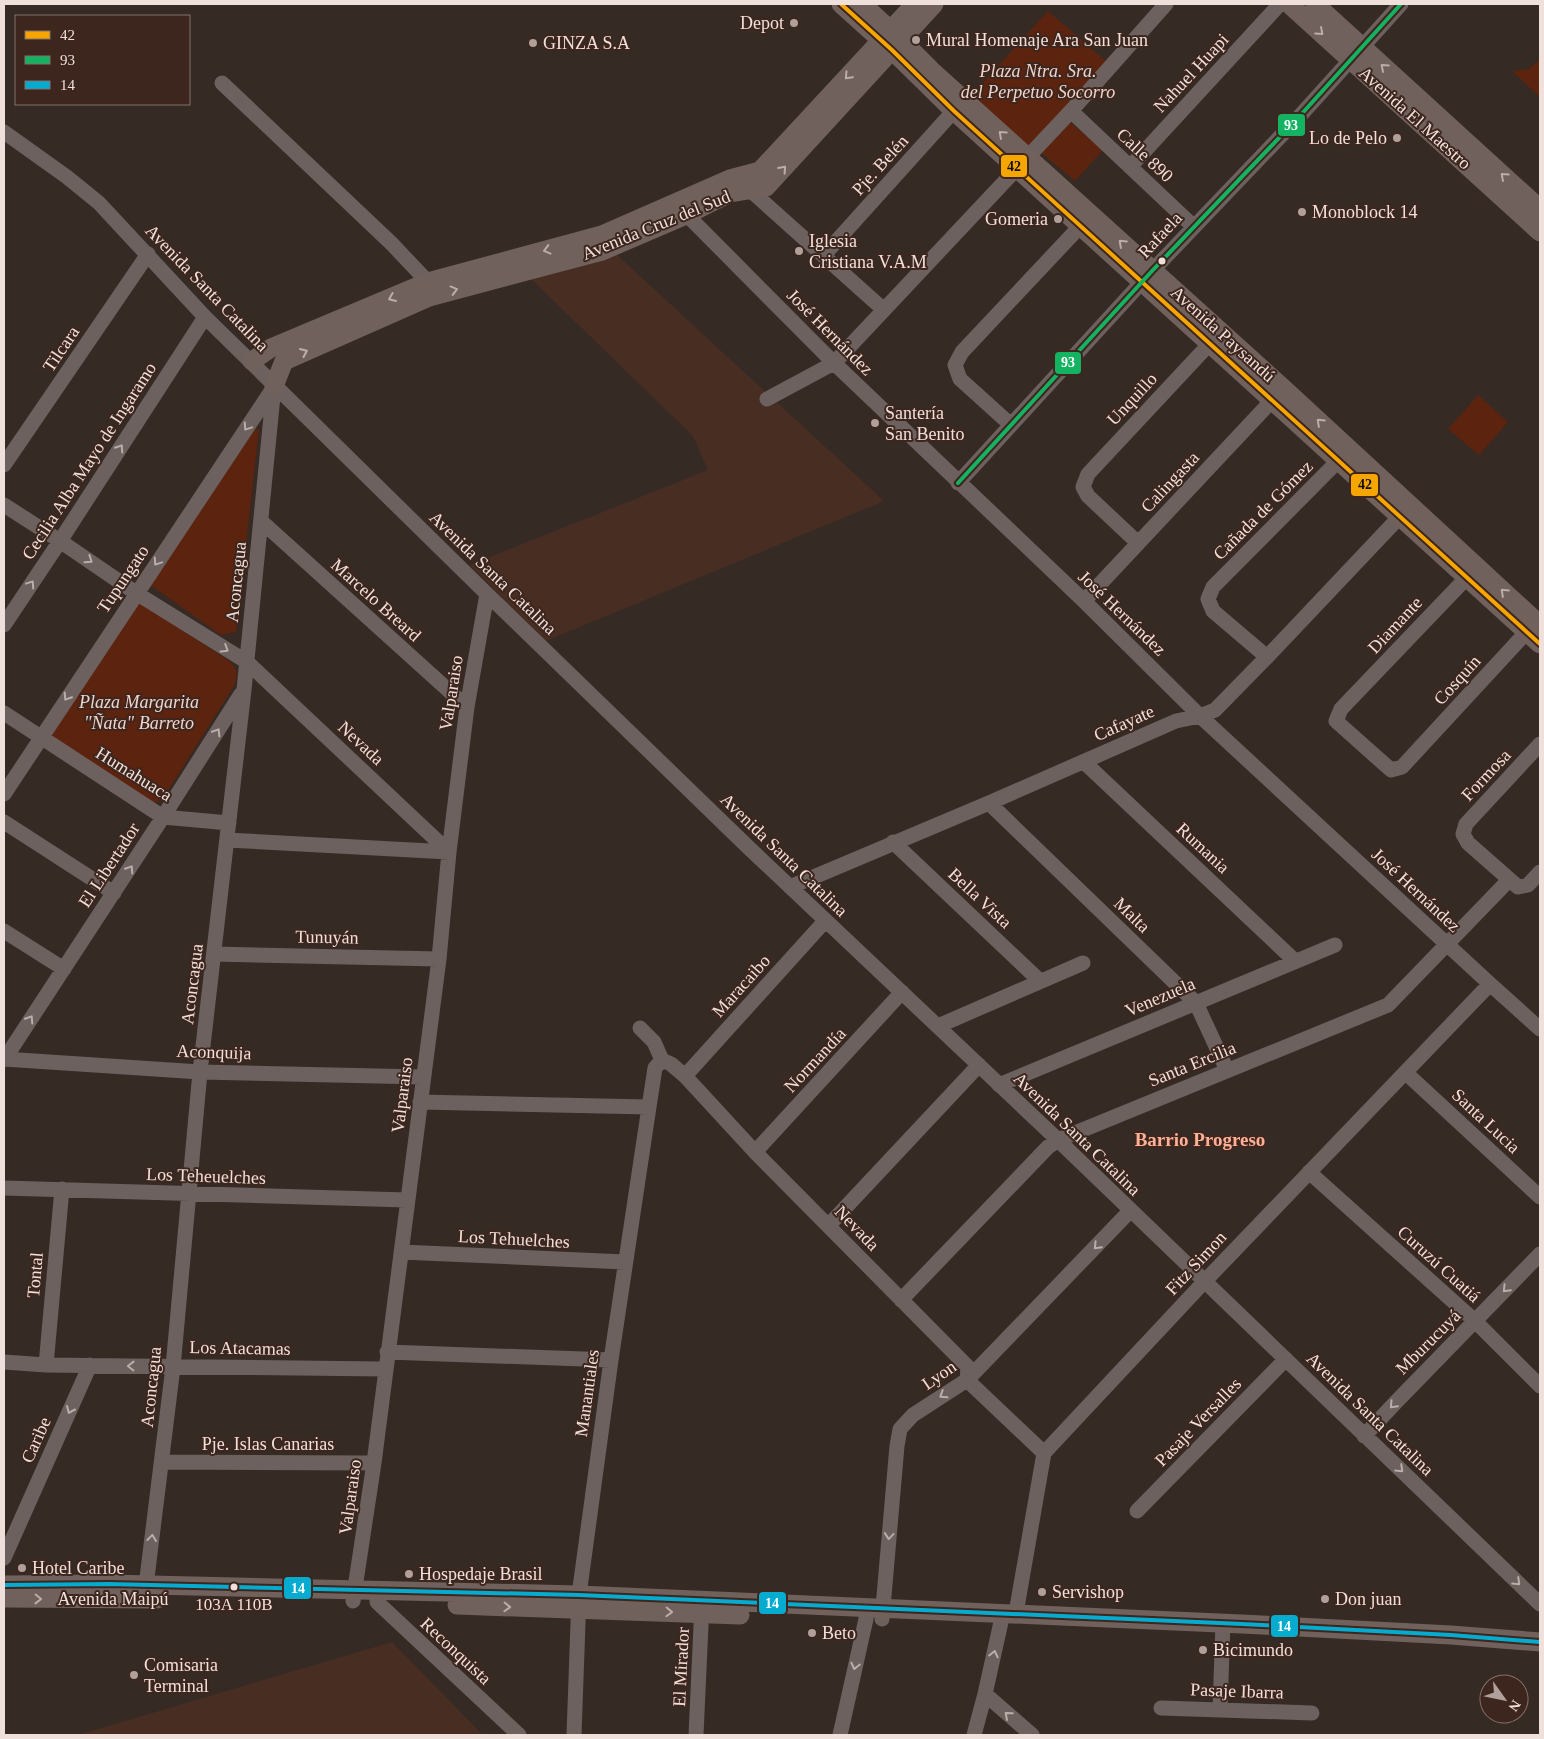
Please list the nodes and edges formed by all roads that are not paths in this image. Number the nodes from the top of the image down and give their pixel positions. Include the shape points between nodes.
1 (841, 4) edge
2 (862, 4) edge
3 (915, 4) edge
4 (934, 4) edge
5 (1166, 4) edge
6 (1280, 4) edge
7 (1289, 4) edge
8 (1315, 4) edge
9 (1401, 4) edge
10 (891, 40) junction
11 (1356, 53) junction
12 (222, 82) dead end
13 (959, 105) junction
14 (1071, 111) junction
15 (4, 132) edge
16 (1023, 162) junction
17 (1130, 167) junction
18 (750, 190) junction
19 (680, 209) junction
20 (1540, 209) edge
21 (1086, 220) junction
22 (1194, 227) junction
23 (1540, 232) edge
24 (148, 254) junction
25 (824, 255) junction
26 (1147, 277) junction
27 (428, 282) junction
28 (884, 310) junction
29 (205, 317) junction
30 (1215, 338) junction
31 (252, 361) junction
32 (834, 363) junction
33 (274, 386) junction
34 (1278, 394) junction
35 (767, 399) dead end
36 (1011, 425) junction
37 (1344, 454) junction
38 (4, 465) edge
39 (958, 483) junction
40 (4, 505) edge
41 (1406, 511) junction
42 (261, 522) junction
43 (60, 541) junction
44 (1138, 543) junction
45 (1471, 572) junction
46 (136, 593) junction
47 (487, 594) junction
48 (1084, 601) junction
49 (4, 624) edge
50 (1537, 628) edge
51 (1267, 657) junction
52 (247, 662) junction
53 (244, 690) junction
54 (467, 707) junction
55 (4, 713) edge
56 (1200, 716) junction
57 (41, 738) junction
58 (1540, 744) edge
59 (1084, 762) junction
60 (1402, 767) joint
61 (4, 794) edge
62 (989, 803) junction
63 (164, 817) junction
64 (4, 822) edge
65 (229, 822) junction
66 (227, 840) junction
67 (893, 842) junction
68 (449, 852) junction
69 (1540, 872) edge
70 (1514, 884) junction
71 (790, 887) junction
72 (114, 893) junction
73 (825, 921) junction
74 (4, 931) edge
75 (1447, 944) junction
76 (1335, 945) dead end
77 (214, 954) junction
78 (439, 959) junction
79 (1295, 961) junction
80 (1082, 963) dead end
81 (64, 968) junction
82 (1040, 981) junction
83 (1490, 984) junction
84 (902, 992) junction
85 (1196, 1003) junction
86 (938, 1026) junction
87 (640, 1028) dead end
88 (1540, 1029) edge
89 (4, 1059) edge
90 (662, 1060) junction
91 (979, 1066) junction
92 (1227, 1070) junction
93 (200, 1072) junction
94 (1406, 1073) junction
95 (685, 1076) junction
96 (423, 1077) junction
97 (999, 1085) junction
98 (420, 1102) junction
99 (649, 1107) junction
100 (1058, 1140) junction
101 (756, 1152) junction
102 (1309, 1172) junction
103 (4, 1188) edge
104 (62, 1189) junction
105 (190, 1194) junction
106 (1540, 1197) edge
107 (408, 1200) junction
108 (1130, 1211) junction
109 (829, 1225) junction
110 (401, 1252) junction
111 (1540, 1254) edge
112 (625, 1262) junction
113 (1204, 1282) junction
114 (901, 1300) junction
115 (1475, 1322) junction
116 (388, 1352) junction
117 (1286, 1359) junction
118 (611, 1360) junction
119 (4, 1362) edge
120 (46, 1364) junction
121 (90, 1365) junction
122 (173, 1367) junction
123 (385, 1369) junction
124 (967, 1380) junction
125 (1540, 1386) edge
126 (1364, 1436) junction
127 (1044, 1453) junction
128 (162, 1462) junction
129 (374, 1463) junction
130 (1138, 1511) dead end
131 (4, 1558) edge
132 (4, 1585) edge
133 (146, 1586) junction
134 (354, 1596) junction
135 (377, 1596) junction
136 (4, 1598) edge
137 (579, 1602) junction
138 (1540, 1604) edge
139 (702, 1607) junction
140 (874, 1614) junction
141 (1006, 1617) junction
142 (1223, 1629) junction
143 (1540, 1642) edge
144 (1540, 1651) edge
145 (985, 1694) junction
146 (1161, 1708) dead end
147 (1220, 1709) junction
148 (1312, 1713) dead end
149 (519, 1735) edge
150 (574, 1735) edge
151 (696, 1735) edge
152 (840, 1735) edge
153 (974, 1735) edge
154 (1032, 1735) edge

1 - 10 main road, Avenida Paysandú
2 - 10 main road, Avenida Paysandú
3 - 10 main road
4 - 10 main road
5 - 14 street
6 - 17 street, Nahuel Huapi
7 -> 11 main road, Avenida El Maestro
8 - 11 main road, Avenida El Maestro
9 - 11 street, Rafaela
10 - 13 main road, Avenida Paysandú
18 -> 10 main road, Avenida Cruz del Sud via 766,187
10 -> 19 main road, Avenida Cruz del Sud via 760,171 730,179
20 -> 11 main road, Avenida El Maestro
11 - 22 street, Rafaela
11 - 23 main road, Avenida El Maestro
12 - 27 street
13 - 16 main road, Avenida Paysandú
13 - 25 street, Pje. Belén
14 - 16 street
14 - 17 street, Calle 890
15 - 24 street, Avenida Santa Catalina via 99,203
16 - 21 main road, Avenida Paysandú
16 - 28 street
17 - 22 street, Calle 890
18 - 19 main road, Avenida Cruz del Sud
18 - 25 street
19 -> 27 main road, Avenida Cruz del Sud via 602,235
19 - 32 street, José Hernández
33 -> 19 main road, Avenida Cruz del Sud via 284,361 428,297 602,251
21 - 26 main road, Avenida Paysandú
21 - 36 street via 962,352 955,365 960,379
22 - 26 street, Rafaela
24 - 29 street, Avenida Santa Catalina
24 - 38 street, Tilcara
25 - 28 street
26 - 30 main road, Avenida Paysandú
26 - 36 street, Rafaela
27 -> 31 main road, Avenida Cruz del Sud via 271,348
28 - 32 street
29 - 31 street, Avenida Santa Catalina
43 -> 29 street, Cecilia Alba Mayo de Ingaramo
30 - 34 main road, Avenida Paysandú
30 - 44 street, Unquillo via 1088,474 1083,487 1088,496
31 - 33 street, Avenida Santa Catalina
32 - 35 street
32 - 39 street, José Hernández
33 - 42 street, Aconcagua
33 -> 46 street, Tupungato
33 - 47 street, Avenida Santa Catalina
34 - 37 main road, Avenida Paysandú
34 - 44 street, Calingasta
36 - 39 street, Rafaela
37 - 41 main road, Avenida Paysandú
37 - 51 street, Cañada de Gómez via 1213,587 1208,599 1213,611
39 - 48 street, José Hernández
40 - 43 street, Nevada
41 - 45 main road, Avenida Paysandú
41 - 51 street, Cafayate
42 - 52 street, Aconcagua
42 - 54 street, Marcelo Breard
43 -> 46 street, Nevada
49 -> 43 street, Cecilia Alba Mayo de Ingaramo
44 - 48 street, Calingasta
45 - 50 main road, Avenida Paysandú
45 - 60 street, Diamante via 1341,709 1336,721 1391,770
46 -> 52 street, Nevada
46 -> 57 street, Tupungato
47 - 54 street, Valparaiso
47 - 71 street, Avenida Santa Catalina
48 - 56 street, José Hernández
50 - 60 street, Cosquín
51 - 56 street, Cafayate via 1215,710
52 - 53 street, Aconcagua
52 - 68 street, Nevada
63 -> 53 street, El Libertador
53 - 65 street, Aconcagua
54 - 68 street, Valparaiso
55 - 57 street, Humahuaca
56 - 59 street, Cafayate via 1176,721
56 - 75 street, José Hernández
57 - 61 street, Tupungato
57 - 63 street, Humahuaca
58 - 70 street, Formosa via 1466,824 1463,834 1468,843
59 - 62 street, Cafayate
59 - 79 street, Rumania
62 - 67 street, Cafayate
62 - 85 street, Malta
63 - 65 street, Humahuaca
72 -> 63 street, El Libertador
64 - 72 street
65 - 66 street, Aconcagua
66 - 68 street
66 - 77 street, Aconcagua
67 - 71 street, Cafayate
67 - 82 street, Bella Vista
68 - 78 street, Valparaiso
69 - 70 street, Santa Ercilia via 1528,885
70 - 75 street, Santa Ercilia
71 - 73 street, Avenida Santa Catalina
72 - 81 street, El Libertador
73 - 84 street, Avenida Santa Catalina
73 - 95 street, Maracaibo
74 - 81 street
75 - 83 street, José Hernández
75 - 92 street, Santa Ercilia via 1388,1005
76 - 79 street, Venezuela
77 - 78 street, Tunuyán
77 - 93 street, Aconcagua
78 - 96 street, Valparaiso
79 - 85 street, Venezuela
80 - 82 street
89 -> 81 street, El Libertador
82 - 86 street
83 - 88 street, José Hernández
83 - 94 street, Fitz Simon
84 - 86 street, Avenida Santa Catalina
84 - 101 street, Normandía
85 - 92 street, Malta
85 - 97 street, Venezuela
86 - 91 street, Avenida Santa Catalina
87 - 90 street, Nevada via 654,1042
89 - 93 street, Aconquija
90 - 95 street, Nevada
90 - 99 street, Manantiales via 655,1068
91 - 97 street, Avenida Santa Catalina
91 - 109 street
92 - 100 street, Santa Ercilia
93 - 96 street, Aconquija
93 - 105 street, Aconcagua
94 - 102 street, Fitz Simon
94 - 106 street, Santa Lucia
95 - 101 street, Nevada
96 - 98 street, Valparaiso
97 - 100 street, Avenida Santa Catalina
98 - 99 street
98 - 107 street, Valparaiso
99 - 112 street, Manantiales
100 - 108 street, Avenida Santa Catalina
100 - 114 street, Santa Ercilia
101 - 109 street, Nevada
102 - 113 street, Fitz Simon
102 - 115 street, Curuzú Cuatiá
103 - 104 street, Los Teheuelches
104 - 105 street, Los Teheuelches
104 - 120 street, Tontal
105 - 107 street, Los Teheuelches
105 - 122 street, Aconcagua
107 - 110 street, Valparaiso
108 - 113 street, Avenida Santa Catalina
108 -> 124 street, Lyon
109 - 114 street, Nevada
110 - 112 street, Los Tehuelches
110 - 116 street, Valparaiso
111 -> 115 street, Mburucuyá
112 - 118 street, Manantiales
113 - 117 street, Avenida Santa Catalina
113 - 127 street, Fitz Simon
114 - 124 street, Nevada via 968,1367
115 - 125 street, Curuzú Cuatiá
115 -> 126 street, Mburucuyá
116 - 118 street
116 - 123 street, Valparaiso
117 - 126 street, Avenida Santa Catalina
117 - 130 street, Pasaje Versalles
118 - 137 street, Manantiales
119 - 120 street, Los Atacamas
120 - 121 street, Los Atacamas
122 -> 121 street, Los Atacamas
121 -> 131 street, Caribe
122 - 123 street, Los Atacamas
122 - 128 street, Aconcagua
123 - 129 street, Valparaiso
124 - 127 street, Nevada
124 -> 140 street, Lyon via 914,1415 900,1429
126 -> 138 street, Avenida Santa Catalina
127 - 141 street
128 - 129 street, Pje. Islas Canarias
133 -> 128 street, Aconcagua
129 - 134 street, Valparaiso
132 - 133 main road, Avenida Maipú
133 - 134 main road, Avenida Maipú
134 - 135 main road, Avenida Maipú
136 -> 134 main road, Avenida Maipú
135 - 137 main road, Avenida Maipú
135 - 149 street, Reconquista
137 - 139 main road, Avenida Maipú
137 - 150 street, Manantiales
139 - 140 main road, Avenida Maipú
139 - 151 street, El Mirador
140 - 141 main road, Avenida Maipú
140 -> 152 street, Lyon
141 - 142 main road, Avenida Maipú
145 -> 141 street
142 - 143 main road, Avenida Maipú via 1451,1635
142 - 144 main road, Avenida Maipú
142 - 147 street
145 - 153 street
154 -> 145 street
146 - 147 street, Pasaje Ibarra
147 - 148 street, Pasaje Ibarra

